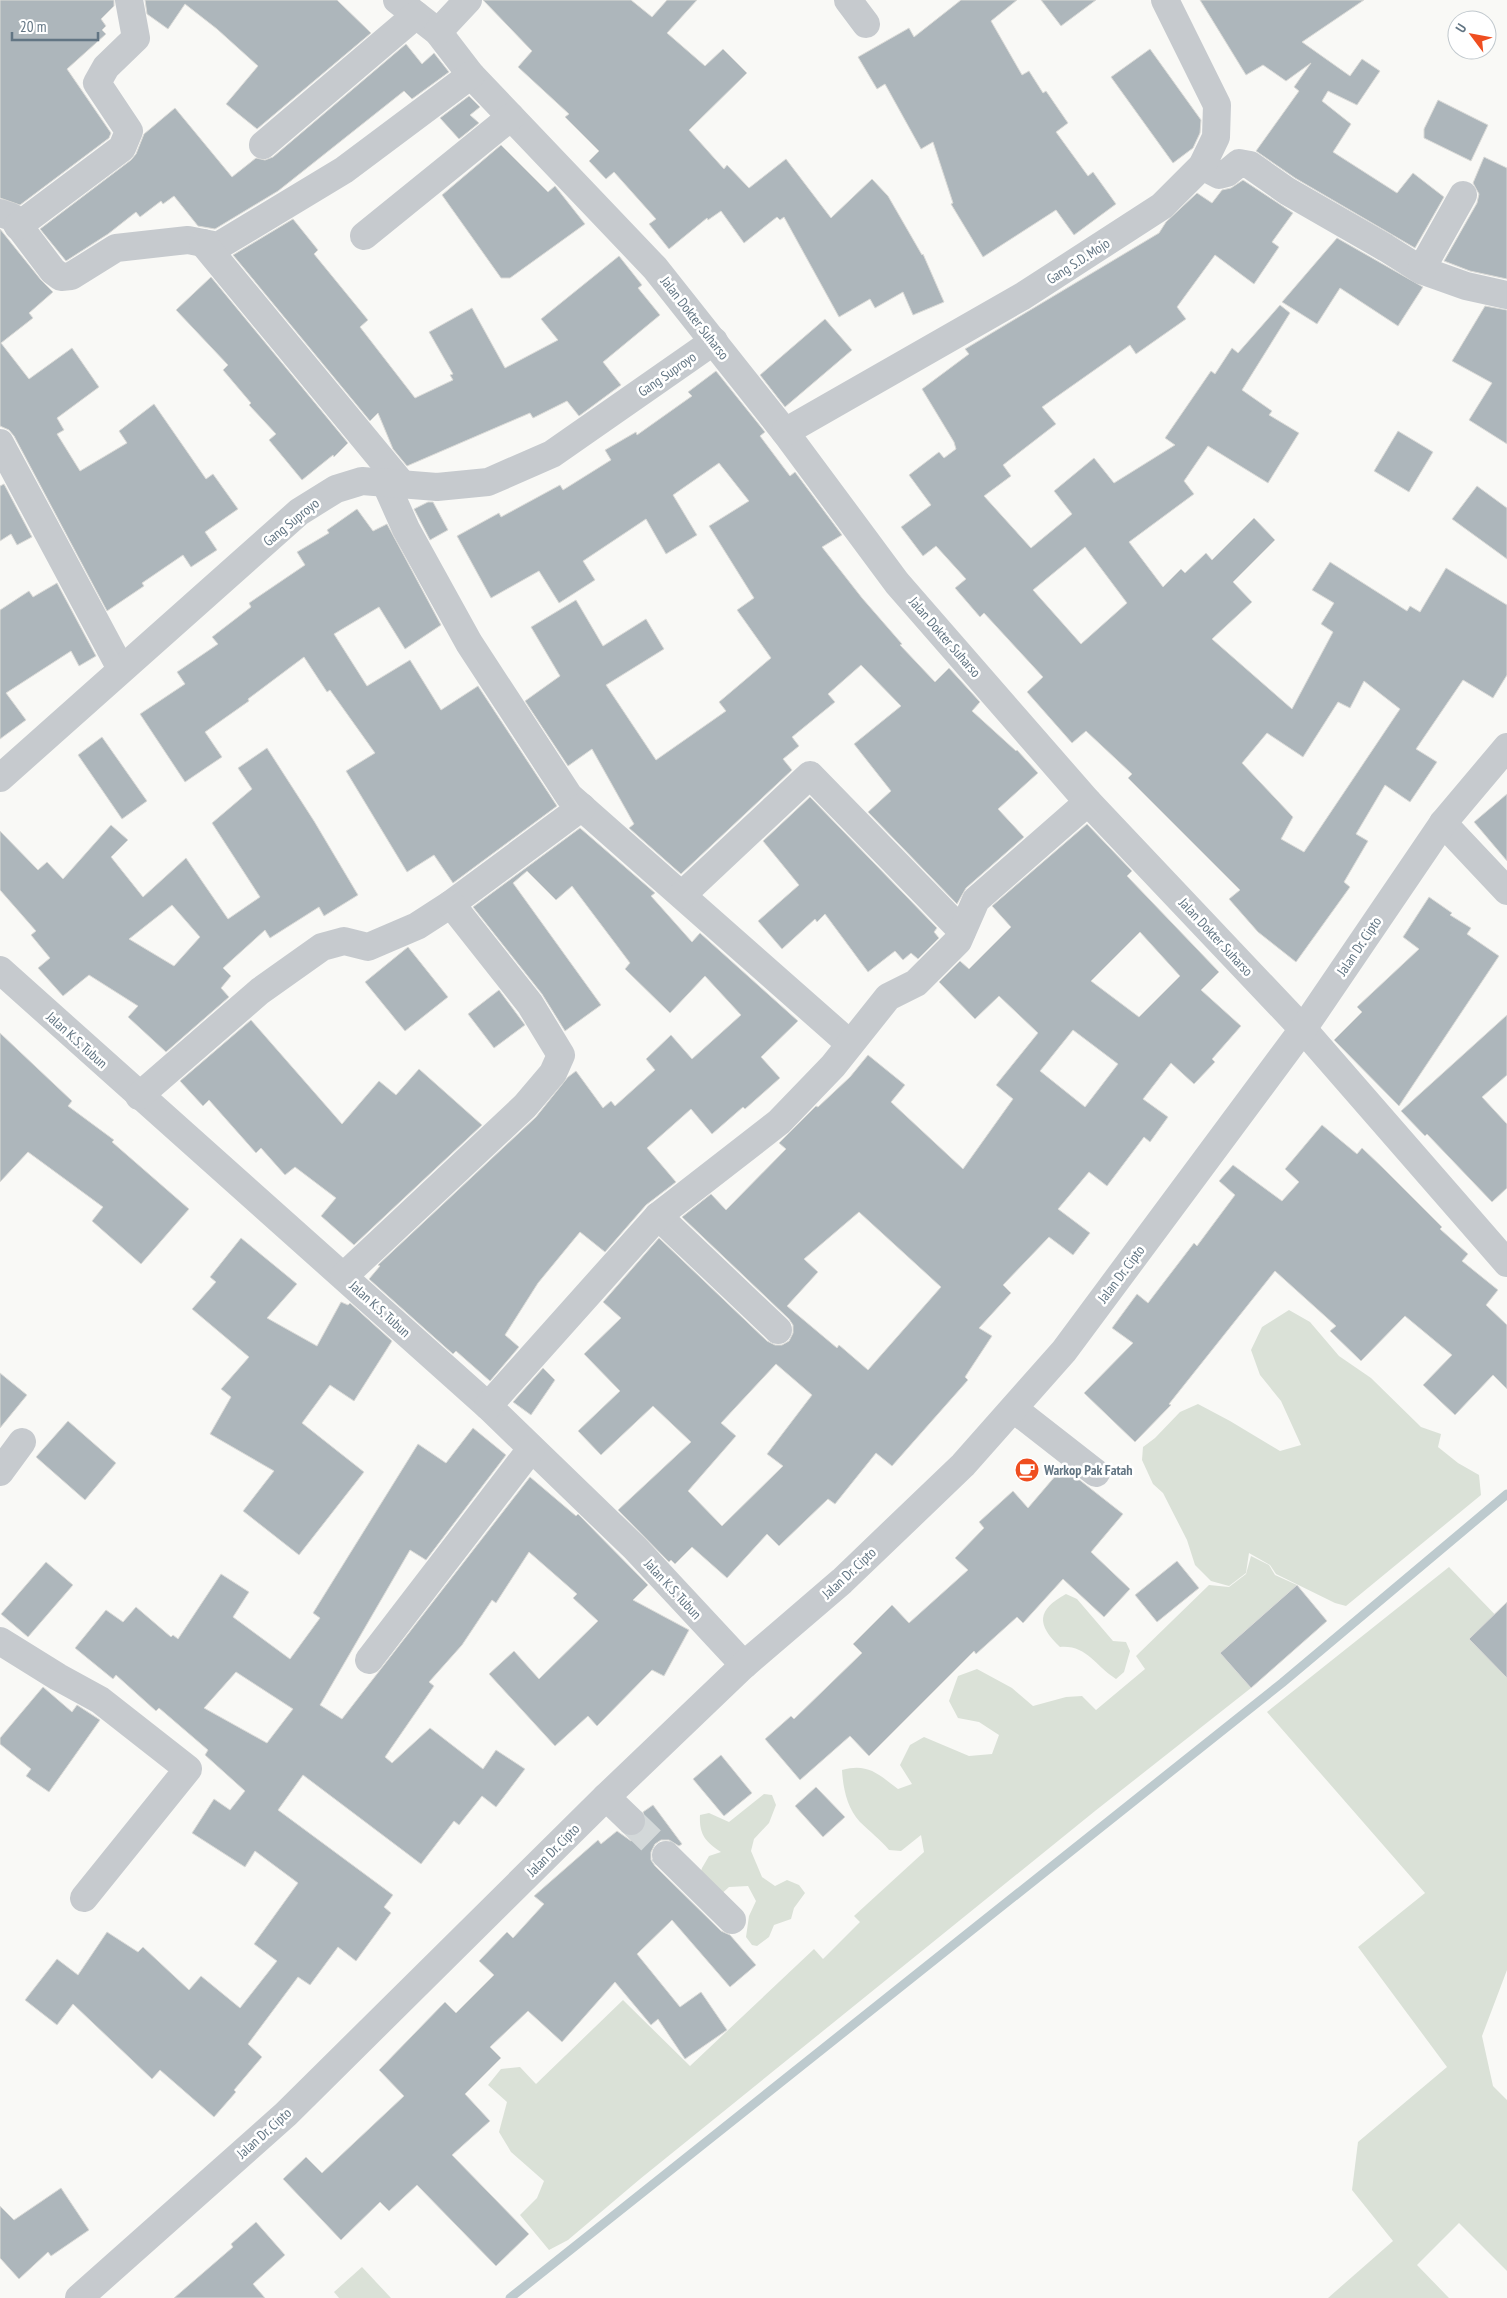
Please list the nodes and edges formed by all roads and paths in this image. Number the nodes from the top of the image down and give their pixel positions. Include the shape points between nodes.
1 (129, 0) edge
2 (468, 0) edge
3 (848, 0) edge
4 (1165, 0) edge
5 (407, 7) edge
6 (866, 24) dead end
7 (438, 32) junction
8 (471, 75) junction
9 (511, 117) junction
10 (263, 145) dead end
11 (1202, 166) junction
12 (1463, 195) dead end
13 (9, 219) edge
14 (364, 236) dead end
15 (203, 243) junction
16 (1421, 270) junction
17 (1507, 295) edge
18 (714, 341) junction
19 (785, 432) junction
20 (0, 443) edge
21 (393, 483) junction
22 (121, 669) junction
23 (1507, 747) edge
24 (0, 778) edge
25 (1088, 802) junction
26 (582, 807) junction
27 (1444, 823) junction
28 (1507, 891) edge
29 (682, 895) junction
30 (451, 904) junction
31 (962, 931) junction
32 (0, 970) edge
33 (1303, 1029) junction
34 (850, 1044) junction
35 (139, 1096) junction
36 (658, 1216) junction
37 (1507, 1263) edge
38 (344, 1276) junction
39 (778, 1330) dead end
40 (488, 1406) junction
41 (1014, 1409) junction
42 (22, 1442) dead end
43 (531, 1449) junction
44 (0, 1472) edge
45 (1096, 1473) dead end
46 (0, 1641) edge
47 (369, 1660) dead end
48 (744, 1665) junction
49 (606, 1797) junction
50 (631, 1821) tunnel mouth
51 (666, 1855) tunnel mouth
52 (84, 1898) dead end
53 (732, 1920) dead end
54 (79, 2298) edge

1 - 13 street via 136,38 106,67 97,83 129,132 122,148
2 - 7 street
3 - 6 street
4 - 11 street, Gang S.D. Mojo via 1217,106 1216,137
5 - 7 street, Jalan Dokter Suharso
5 - 10 street
7 - 8 street, Jalan Dokter Suharso
8 - 9 street, Jalan Dokter Suharso
8 - 15 street via 344,170 218,246
9 - 14 street
9 - 18 street, Jalan Dokter Suharso via 655,268
11 - 16 street via 1219,175 1239,163 1250,165 1287,191
11 - 19 street, Gang S.D. Mojo via 1162,206 1032,290
12 - 16 street
13 - 15 street via 61,277 71,276 116,248 188,240
15 - 21 street
16 - 17 street via 1466,286
18 - 19 street, Jalan Dokter Suharso
18 - 21 street, Gang Suproyo via 552,454 488,482 437,487
19 - 25 street, Jalan Dokter Suharso via 897,583
20 - 22 street
21 - 22 street, Gang Suproyo via 362,480 336,489 299,512
21 - 26 street via 406,530 470,643 569,796
22 - 24 street, Gang Suproyo
23 - 27 street, Jalan Dr. Cipto
25 - 31 street via 976,900
25 - 33 street, Jalan Dokter Suharso
26 - 29 street
26 - 30 street
27 - 28 street
27 - 33 street, Jalan Dr. Cipto
29 - 31 street via 810,775
29 - 34 street
30 - 35 street via 416,926 368,947 344,941 322,946 260,991
30 - 38 street via 530,1004 561,1055 552,1073 524,1106
31 - 34 street via 958,941 916,983 888,997
32 - 35 street, Jalan K.S. Tubun
33 - 37 street, Jalan Dokter Suharso
33 - 41 street, Jalan Dr. Cipto via 1064,1351
34 - 36 street via 779,1122
35 - 38 street, Jalan K.S. Tubun
36 - 39 street
36 - 40 street
38 - 40 street, Jalan K.S. Tubun
40 - 43 street, Jalan K.S. Tubun
41 - 45 street
41 - 48 street, Jalan Dr. Cipto via 962,1465 842,1582
42 - 44 street
43 - 47 street
43 - 48 street, Jalan K.S. Tubun via 635,1548
46 - 52 street via 100,1700 188,1769
48 - 49 street, Jalan Dr. Cipto
49 - 50 street
49 - 54 street, Jalan Dr. Cipto via 286,2114
51 - 53 street

